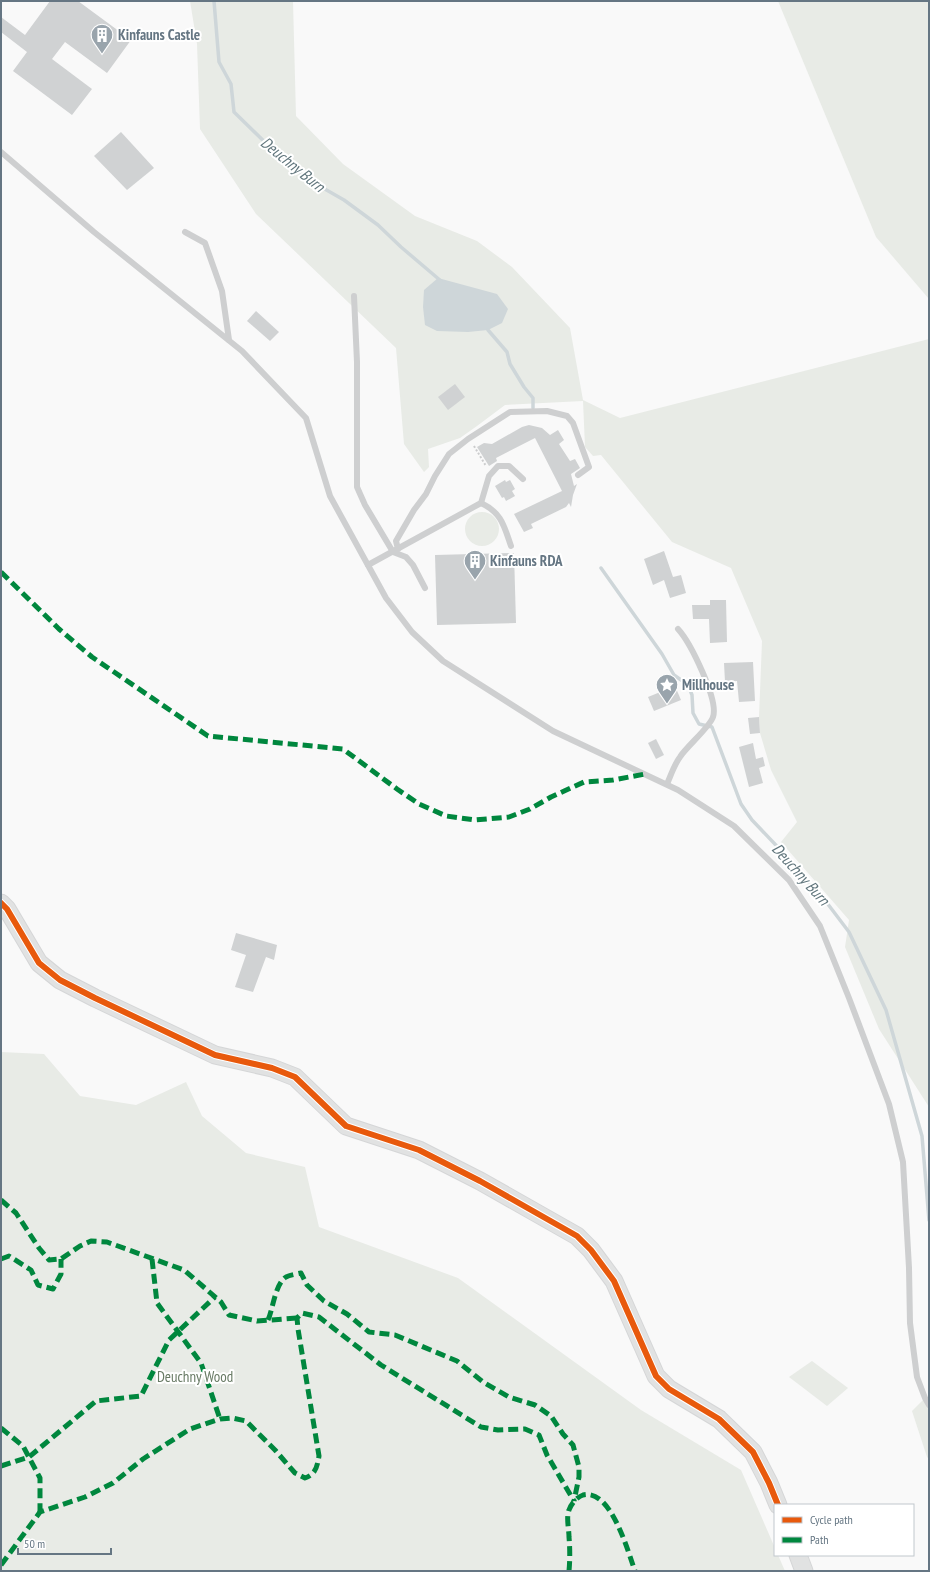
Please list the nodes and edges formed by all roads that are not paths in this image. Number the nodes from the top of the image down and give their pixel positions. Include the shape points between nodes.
1 (1, 152) edge
2 (185, 232) dead end
3 (354, 296) dead end
4 (228, 340) junction
5 (578, 475) dead end
6 (523, 479) dead end
7 (481, 503) junction
8 (511, 546) dead end
9 (395, 550) junction
10 (368, 565) junction
11 (425, 588) dead end
12 (678, 629) dead end
13 (666, 784) junction
14 (1, 903) edge
15 (929, 1405) edge
16 (778, 1504) edge
17 (798, 1556) edge
18 (804, 1571) edge

1 - 4 lane via 94,232
2 - 4 lane via 205,243 222,291
3 - 9 lane via 357,487 365,505
4 - 10 lane via 242,351 306,418 330,496
5 - 9 lane via 589,467 573,423 567,416 547,411 510,412 449,454 396,541
6 - 7 lane via 509,466 498,466 489,476
7 - 8 lane via 492,508 499,517
7 - 9 lane
9 - 10 lane
9 - 11 lane via 413,565
10 - 13 lane via 386,598 412,632 443,661 553,731
12 - 13 lane via 701,668 714,708 713,719 680,757
13 - 15 lane via 734,826 789,880 820,926 889,1104 903,1162 910,1323 917,1377
14 - 16 street via 39,962 60,980 215,1055 272,1068 295,1077 346,1126 419,1150 577,1236 614,1280 656,1376 669,1389 718,1419 752,1452
17 - 18 street

